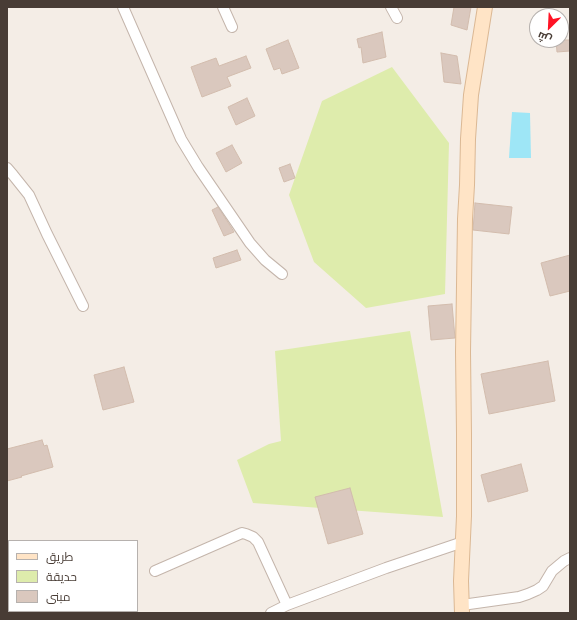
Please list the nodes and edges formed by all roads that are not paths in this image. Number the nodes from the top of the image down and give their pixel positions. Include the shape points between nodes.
1 (123, 7) edge
2 (222, 7) edge
3 (391, 7) edge
4 (485, 7) edge
5 (397, 18) dead end
6 (232, 27) dead end
7 (7, 168) edge
8 (282, 274) dead end
9 (83, 306) dead end
10 (462, 542) junction
11 (570, 558) edge
12 (155, 571) dead end
13 (287, 604) junction
14 (462, 609) edge
15 (270, 613) edge

1 - 8 street via 180,138 250,243
2 - 6 street
3 - 5 street
4 - 10 street via 471,95 468,139 463,266
7 - 9 street via 29,195
10 - 13 street
10 - 14 street
11 - 14 street via 552,571 543,586 537,590 519,597
12 - 13 street via 242,533 246,534 258,542
13 - 15 street

